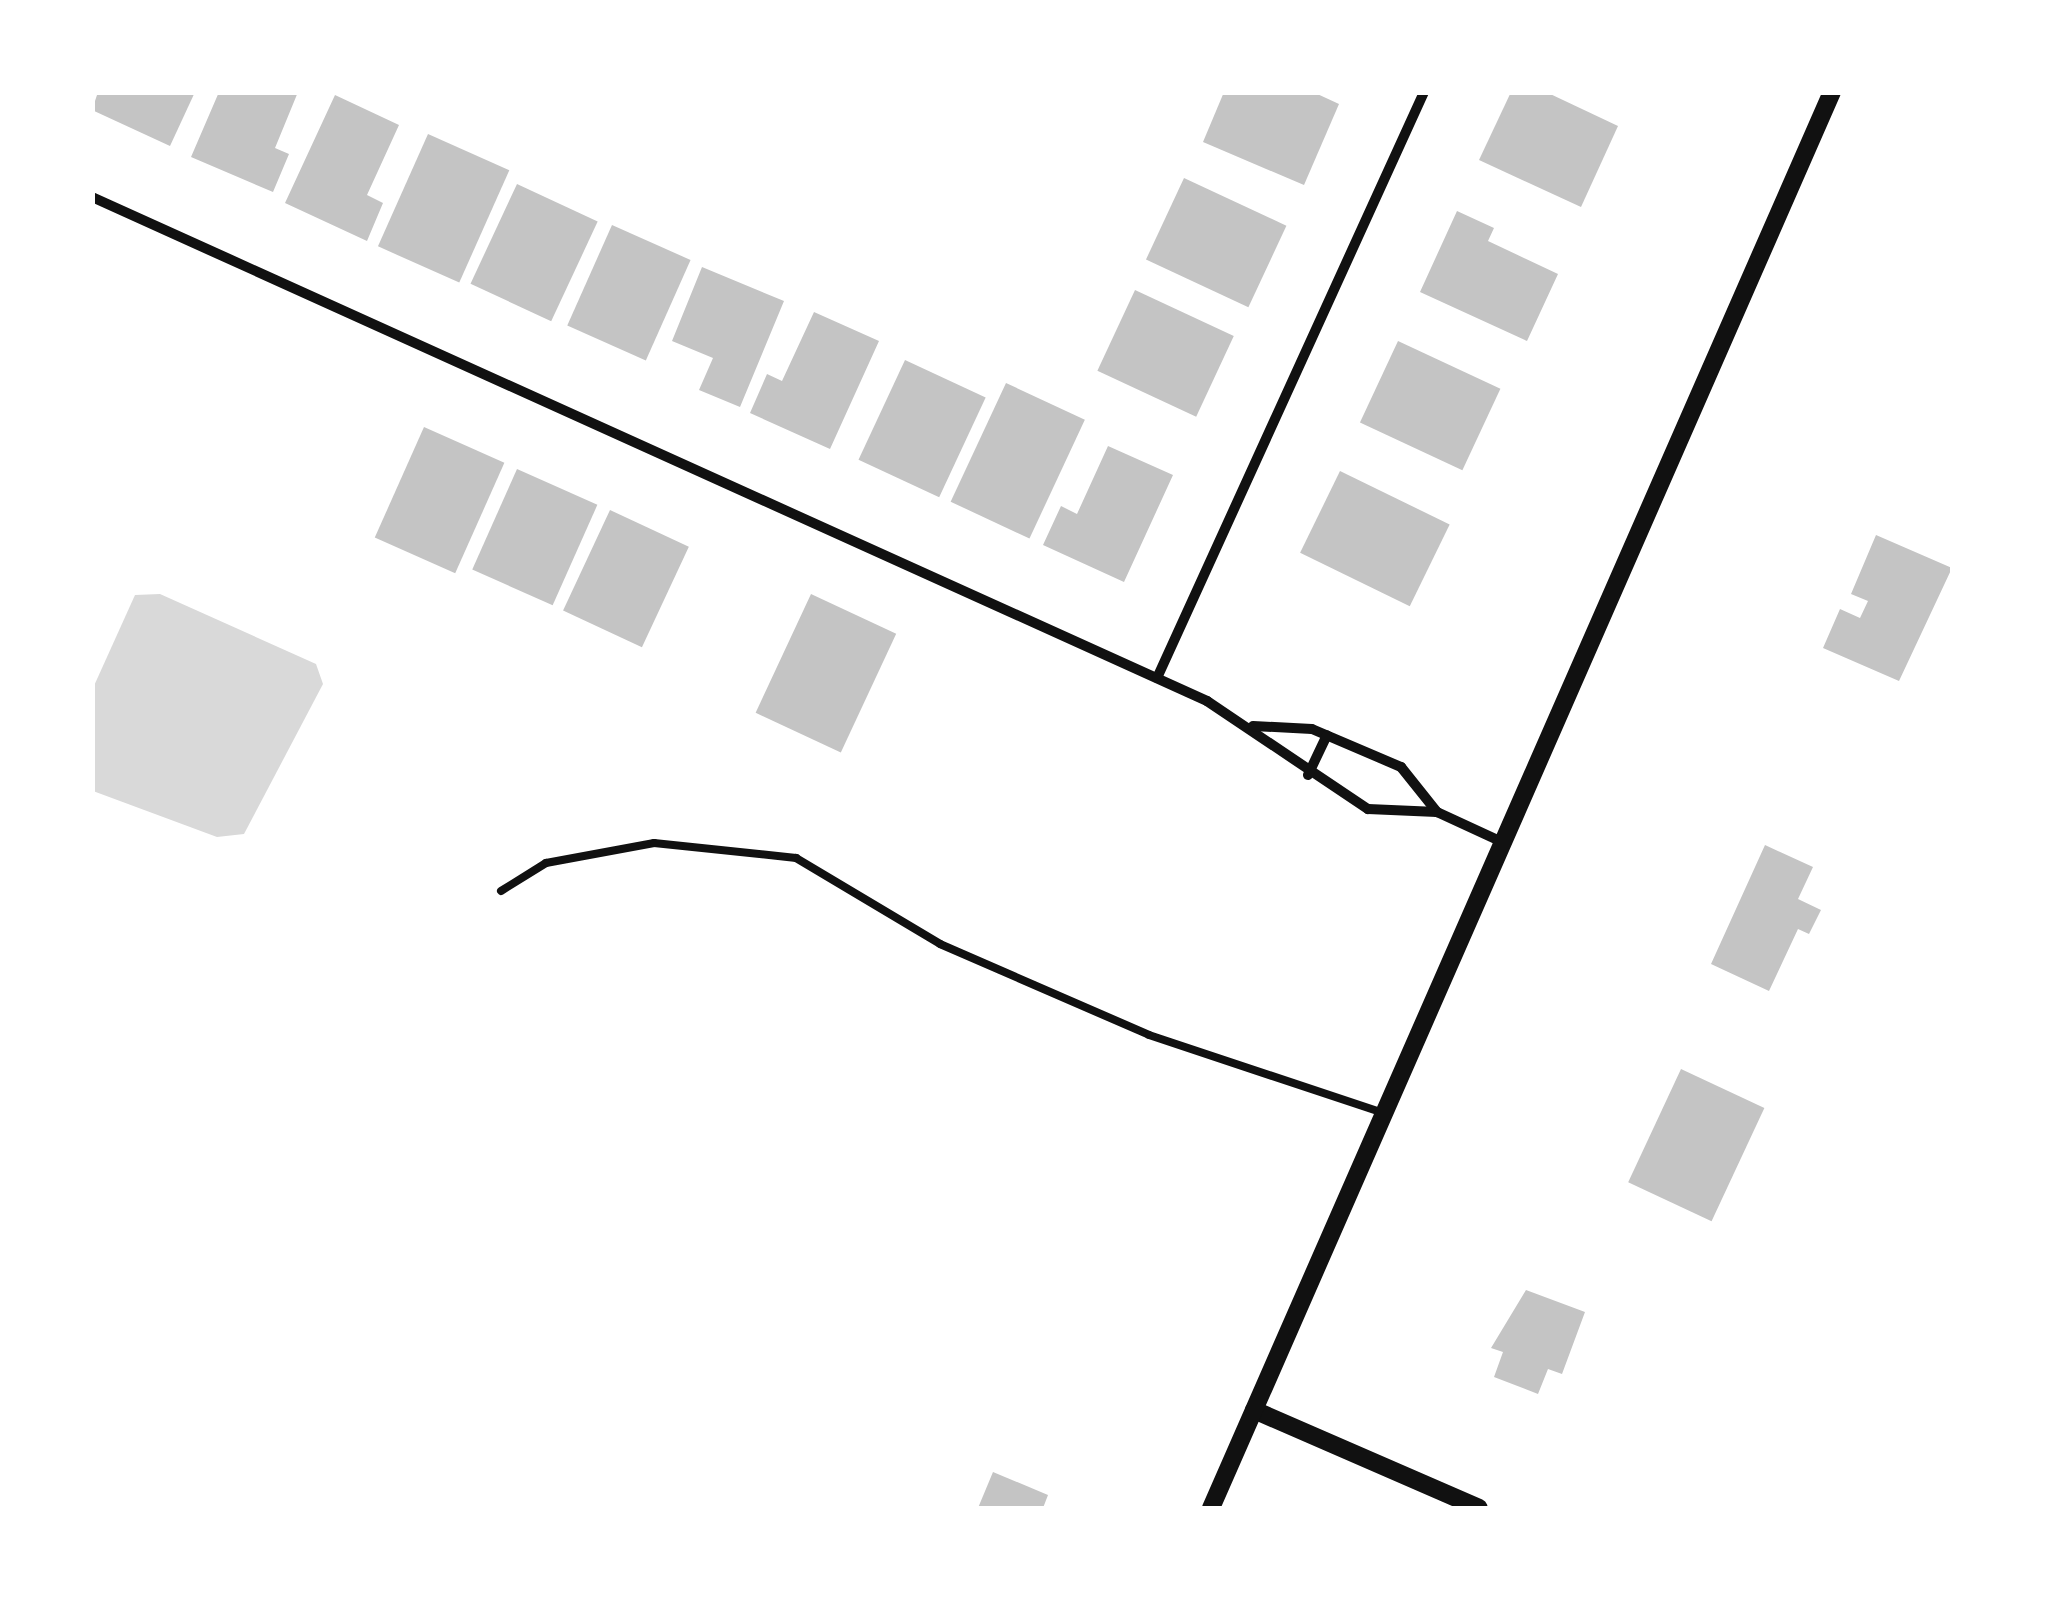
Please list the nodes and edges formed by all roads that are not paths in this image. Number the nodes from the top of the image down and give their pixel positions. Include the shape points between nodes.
1 (1424, 92) edge
2 (1832, 92) edge
3 (92, 197) edge
4 (1156, 678) junction
5 (1253, 726) junction
6 (1327, 735) junction
7 (1308, 775) junction
8 (1437, 812) junction
9 (1505, 843) junction
10 (501, 891) dead end
11 (1386, 1113) junction
12 (1254, 1410) junction
13 (1211, 1508) edge
14 (1478, 1508) edge

1 - 4 street
2 - 9 street
3 - 4 street
4 - 5 street
5 - 6 street
5 - 7 street
6 - 7 street
6 - 8 street via 1401,767
7 - 8 street via 1368,809
8 - 9 street
9 - 11 street
10 - 11 lane via 546,863 654,843 796,858 940,944 1149,1036
11 - 12 street
12 - 13 street
12 - 14 street

